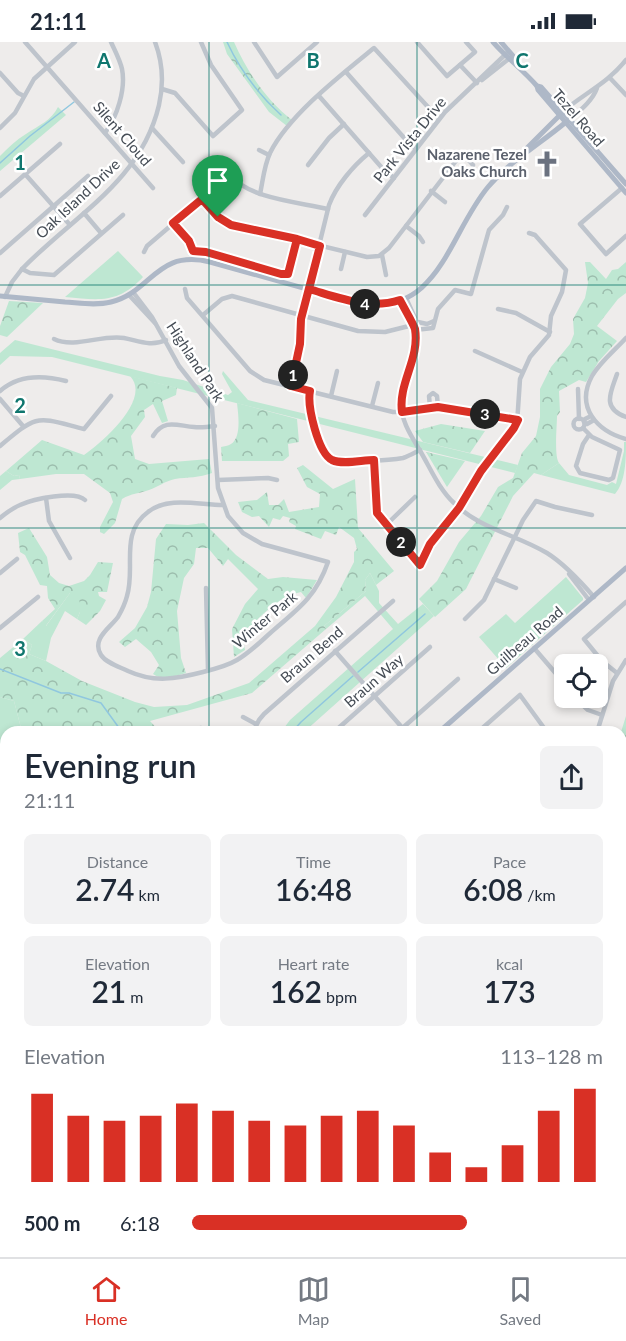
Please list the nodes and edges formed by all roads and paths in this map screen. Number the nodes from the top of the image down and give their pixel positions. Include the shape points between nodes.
1 (25, 42) edge
2 (75, 42) edge
3 (111, 42) edge
4 (155, 42) edge
5 (201, 42) edge
6 (255, 42) edge
7 (317, 42) edge
8 (417, 42) edge
9 (466, 42) edge
10 (493, 42) edge
11 (501, 42) edge
12 (509, 55) junction
13 (626, 60) edge
14 (460, 65) junction
15 (46, 66) junction
16 (346, 72) junction
17 (0, 74) edge
18 (610, 78) junction
19 (477, 83) junction
20 (597, 88) junction
21 (162, 89) junction
22 (78, 93) dead end
23 (626, 95) edge
24 (24, 96) junction
25 (318, 96) junction
26 (73, 97) junction
27 (561, 113) junction
28 (439, 119) junction
29 (568, 121) junction
30 (344, 124) junction
31 (0, 128) edge
32 (152, 128) junction
33 (105, 133) junction
34 (60, 144) dead end
35 (416, 149) junction
36 (259, 150) dead end
37 (369, 153) junction
38 (269, 155) junction
39 (518, 158) junction
40 (183, 162) dead end
41 (133, 165) junction
42 (308, 165) dead end
43 (473, 165) dead end
44 (25, 174) junction
45 (88, 176) dead end
46 (231, 176) dead end
47 (394, 178) junction
48 (153, 188) dead end
49 (625, 188) edge
50 (431, 191) junction
51 (260, 194) junction
52 (0, 196) edge
53 (445, 202) dead end
54 (53, 206) junction
55 (507, 207) dead end
56 (328, 209) junction
57 (84, 213) junction
58 (123, 215) dead end
59 (365, 215) dead end
60 (173, 223) junction
61 (70, 225) junction
62 (406, 226) junction
63 (529, 233) dead end
64 (101, 234) junction
65 (626, 236) edge
66 (297, 239) junction
67 (423, 242) dead end
68 (320, 246) junction
69 (144, 252) dead end
70 (345, 252) junction
71 (0, 253) edge
72 (382, 255) junction
73 (22, 269) junction
74 (341, 269) dead end
75 (386, 275) dead end
76 (185, 289) dead end
77 (309, 289) junction
78 (131, 293) junction
79 (3, 297) edge
80 (403, 299) junction
81 (498, 309) dead end
82 (203, 315) junction
83 (302, 315) junction
84 (434, 321) junction
85 (414, 326) junction
86 (550, 332) junction
87 (626, 338) edge
88 (54, 339) dead end
89 (166, 340) junction
90 (475, 351) dead end
91 (337, 371) dead end
92 (522, 372) junction
93 (617, 374) dead end
94 (66, 381) dead end
95 (378, 383) dead end
96 (291, 386) junction
97 (578, 389) dead end
98 (0, 391) edge
99 (310, 391) junction
100 (111, 396) dead end
101 (331, 396) junction
102 (0, 399) edge
103 (372, 406) junction
104 (430, 407) junction
105 (438, 407) junction
106 (402, 412) junction
107 (626, 417) edge
108 (593, 418) junction
109 (518, 420) junction
110 (582, 423) junction
111 (23, 426) junction
112 (215, 426) junction
113 (590, 435) junction
114 (153, 436) dead end
115 (626, 439) edge
116 (0, 446) edge
117 (420, 450) junction
118 (374, 460) junction
119 (218, 480) junction
120 (277, 480) dead end
121 (415, 497) dead end
122 (46, 498) junction
123 (85, 500) dead end
124 (223, 505) junction
125 (459, 508) junction
126 (592, 514) dead end
127 (0, 518) edge
128 (386, 525) junction
129 (514, 537) junction
130 (70, 558) dead end
131 (17, 559) dead end
132 (328, 562) joint
133 (626, 568) edge
134 (0, 573) edge
135 (494, 579) junction
136 (206, 588) dead end
137 (516, 588) dead end
138 (38, 597) dead end
139 (591, 598) junction
140 (393, 601) dead end
141 (626, 602) edge
142 (465, 619) dead end
143 (0, 628) edge
144 (430, 647) dead end
145 (534, 648) junction
146 (335, 651) junction
147 (626, 660) edge
148 (208, 670) junction
149 (554, 671) edge
150 (617, 673) junction
151 (458, 680) dead end
152 (375, 696) junction
153 (586, 708) edge
154 (602, 716) junction
155 (243, 717) dead end
156 (256, 724) joint
157 (341, 726) edge
158 (401, 726) edge
159 (408, 726) edge
160 (446, 726) edge
161 (485, 726) edge
162 (543, 726) edge
163 (599, 726) edge

1 - 15 street, Silent Cloud
2 - 15 street
3 - 33 street via 122,68 122,85
4 - 21 street, Oak Island Drive
5 - 21 street via 211,65 242,110 213,136 175,93
6 - 7 street via 277,77
8 - 14 street via 447,76
9 - 14 street via 475,52
10 - 12 main road, Tezel Road
11 - 12 main road, Tezel Road
12 - 19 street, Park Vista Drive
12 - 27 main road, Tezel Road
13 - 18 street
14 - 19 street
15 - 24 street
15 - 26 street, Silent Cloud
16 - 25 street
16 - 28 street via 374,48
16 - 35 street
17 - 24 street
18 - 20 street
18 - 23 street
19 - 28 street, Park Vista Drive
20 - 27 street
20 - 29 street
21 - 32 street, Oak Island Drive
22 - 26 street, Silent Cloud
24 - 31 street via 24,104
25 - 30 street
25 - 38 street
26 - 33 street, Silent Cloud
27 - 29 main road, Tezel Road
27 - 39 main road
28 - 35 street, Park Vista Drive
29 - 39 main road
29 - 49 main road, Tezel Road
30 - 37 street
30 - 42 street
32 - 40 street
32 - 41 street, Oak Island Drive
33 - 41 street, Silent Cloud
34 - 44 street
35 - 47 street, Park Vista Drive
36 - 38 street
37 - 47 street
37 - 56 street via 336,191
38 - 51 street
39 - 80 main road via 478,200 432,278
41 - 48 street, Silent Cloud
41 - 57 street, Oak Island Drive
43 - 50 street via 462,153
44 - 52 street
44 - 54 street
45 - 54 street
46 - 51 street via 244,188
47 - 59 street, Park Vista Drive
49 - 65 street via 580,224 606,254
50 - 53 street
50 - 62 street
51 - 56 street
54 - 61 street
54 - 71 street
55 - 84 street via 489,230 471,294 455,290 438,309
56 - 68 street
57 - 61 street, Oak Island Drive
57 - 64 street
58 - 64 street
60 - 66 street via 202,199 226,223
60 - 66 street via 193,251 281,274 288,274
60 - 69 street
61 - 73 street, Oak Island Drive
62 - 67 street
62 - 72 street
63 - 86 street via 566,270 562,292 551,316
64 - 73 street via 54,275
66 - 68 street
68 - 70 street
68 - 77 street
70 - 72 street via 368,257
70 - 74 street
72 - 75 street
73 - 79 street, Oak Island Drive
76 - 82 street
77 - 78 main road via 194,259 166,266
77 - 80 main road via 370,305
77 - 83 street
78 - 79 main road via 98,304
78 - 89 street, Highland Park
80 - 85 street
81 - 86 street via 520,315
82 - 83 street via 232,296
82 - 96 street via 254,374
83 - 85 street via 367,332
83 - 96 street
84 - 85 street via 418,321
84 - 85 street via 433,328
85 - 106 street via 415,348 402,392
86 - 92 street
87 - 108 street via 591,379 587,396
88 - 89 street via 68,342 123,338 154,344
89 - 112 street, Highland Park via 179,366 209,402
90 - 92 street
91 - 101 street
92 - 109 street
93 - 107 street via 610,402 614,410
94 - 98 street via 32,377 13,382
95 - 103 street
96 - 99 street
97 - 110 street
99 - 101 street
99 - 118 street via 309,406 325,454 336,461
100 - 111 street via 84,429 43,420
101 - 103 street
102 - 111 street
103 - 106 street
104 - 105 street
104 - 105 street via 429,396 433,393
104 - 106 street
105 - 109 street
106 - 117 street
108 - 110 street
108 - 115 street via 606,432
109 - 125 street
110 - 113 street
111 - 116 street
112 - 114 street via 195,428 171,423
112 - 119 street, Highland Park
113 - 113 street via 620,450 613,478 609,480 577,470 583,444
117 - 118 street via 399,458
117 - 125 street via 442,489
118 - 128 street via 376,510
119 - 120 street
119 - 124 street, Highland Park
121 - 128 street
122 - 123 street via 76,495
122 - 127 street via 20,505
122 - 130 street via 49,521
124 - 132 street, Highland Park via 239,529 256,541
124 - 148 street, Winter Park via 168,503 141,517 131,534 127,599 100,637 102,656 147,678 173,679
125 - 128 street via 430,544 420,565
125 - 129 street
126 - 129 street via 536,501
129 - 135 street
129 - 139 street via 547,553
131 - 134 street
132 - 148 street, Winter Park via 317,588 304,604 238,659
133 - 139 main road, Guilbeau Road
135 - 137 street
135 - 142 street via 482,603
136 - 148 street
138 - 143 street
139 - 145 main road, Guilbeau Road
140 - 146 street, Braun Bend
141 - 150 street via 584,639 602,662
144 - 152 street, Braun Way
145 - 149 street
145 - 160 main road, Guilbeau Road
146 - 152 street
146 - 156 street, Braun Bend
147 - 150 street
150 - 154 street
151 - 159 street
152 - 157 street, Braun Way
152 - 158 street
153 - 154 street
154 - 163 street
155 - 156 street
161 - 162 street via 520,695

